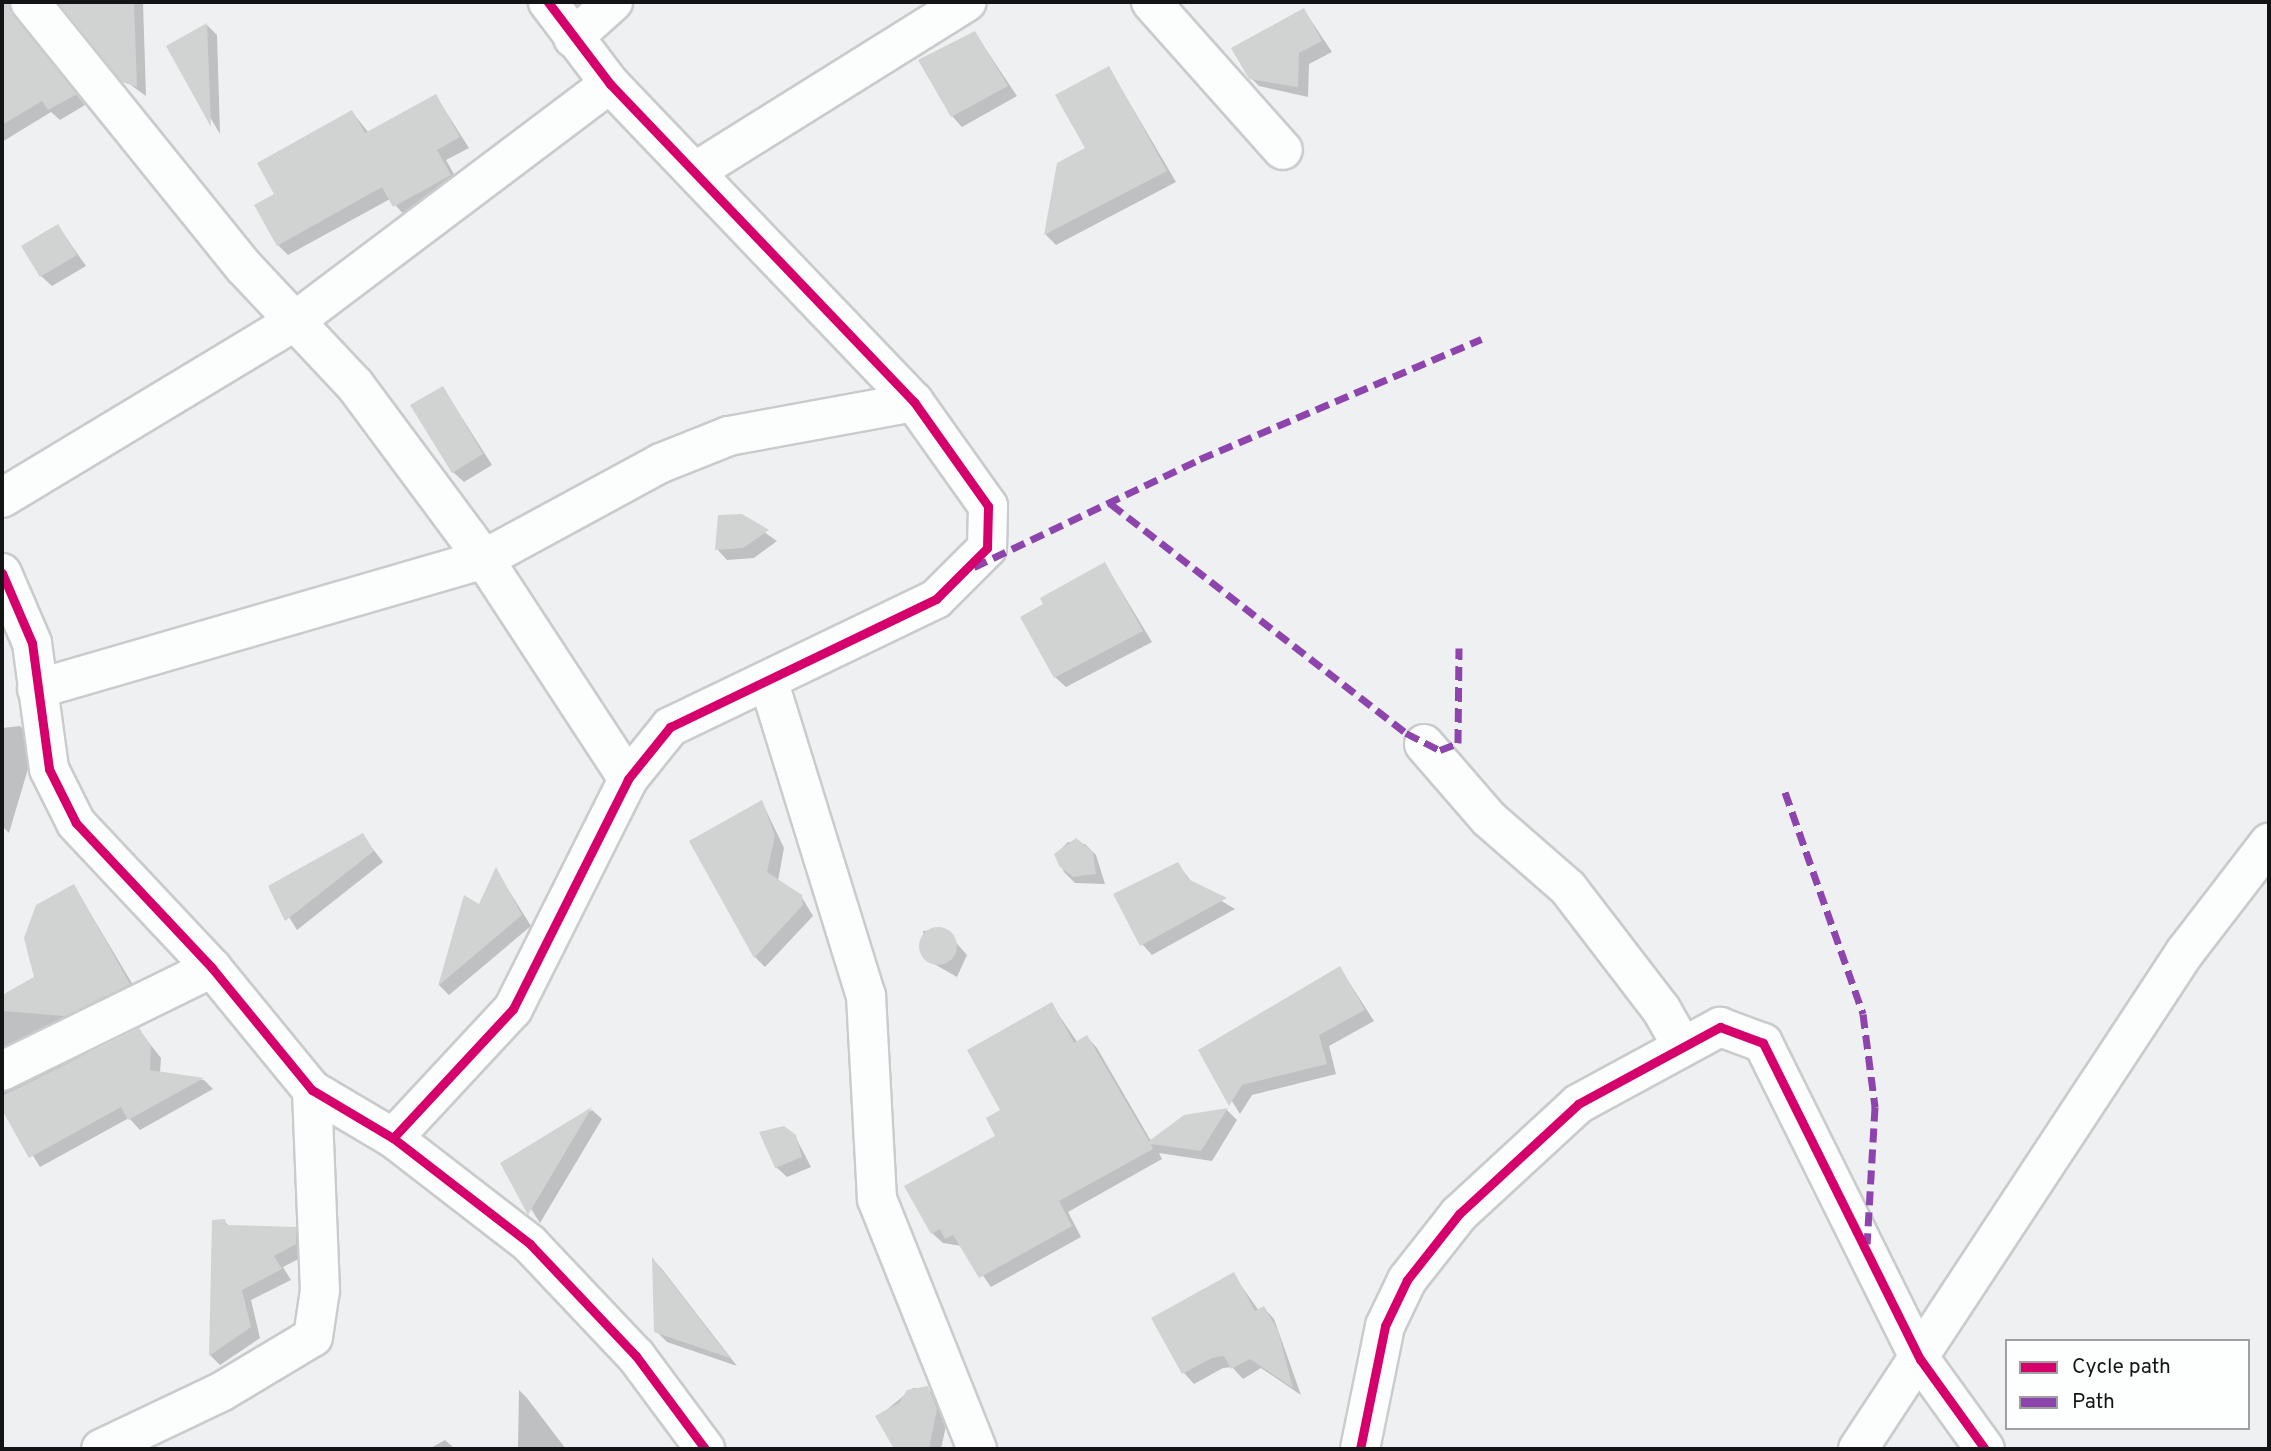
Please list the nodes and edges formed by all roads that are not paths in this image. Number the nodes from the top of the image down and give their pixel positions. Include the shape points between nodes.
1 (30, 2) edge
2 (548, 2) edge
3 (613, 2) edge
4 (967, 2) edge
5 (1151, 2) edge
6 (573, 38) junction
7 (610, 84) junction
8 (1283, 150) dead end
9 (696, 171) junction
10 (295, 321) junction
11 (914, 402) junction
12 (2, 498) edge
13 (484, 559) junction
14 (2, 573) edge
15 (768, 683) junction
16 (37, 689) junction
17 (1424, 744) dead end
18 (628, 779) junction
19 (2269, 843) edge
20 (212, 968) junction
21 (1682, 1046) junction
22 (2, 1071) edge
23 (313, 1090) junction
24 (393, 1138) junction
25 (1920, 1359) junction
26 (101, 1449) edge
27 (705, 1449) edge
28 (977, 1449) edge
29 (1360, 1449) edge
30 (1858, 1449) edge
31 (1984, 1449) edge

1 - 10 street via 147,151
2 - 6 street
3 - 6 street
4 - 9 street
5 - 8 street
6 - 7 street
7 - 9 street
7 - 10 street
9 - 11 street
10 - 12 street
10 - 13 street via 355,384
11 - 13 street via 729,436 661,463
11 - 15 street via 988,506 987,548 936,599
13 - 16 street
13 - 18 street
14 - 16 street via 32,643
15 - 18 street via 670,727
15 - 28 street via 866,996 877,1199
16 - 20 street via 49,769 76,823
17 - 21 street via 1489,819 1568,888 1661,1009
18 - 24 street via 513,1009
19 - 25 street via 2185,952
20 - 22 street
20 - 23 street
21 - 25 street via 1720,1027 1763,1043
21 - 29 street via 1578,1104 1490,1182 1427,1253 1385,1326
23 - 24 street
23 - 26 street via 320,1290 313,1337 221,1392
24 - 27 street via 530,1244 636,1356
25 - 30 street
25 - 31 street

